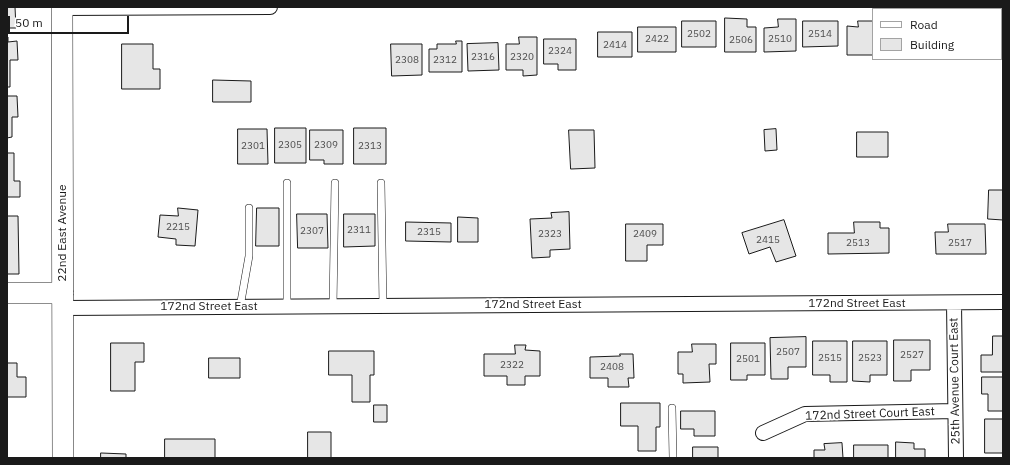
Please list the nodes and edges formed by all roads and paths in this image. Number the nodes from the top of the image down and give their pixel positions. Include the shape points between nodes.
1 (270, 7) edge
2 (62, 8) edge
3 (287, 183) dead end
4 (335, 183) dead end
5 (381, 183) dead end
6 (249, 208) dead end
7 (7, 293) edge
8 (63, 301) junction
9 (1003, 302) edge
10 (954, 303) junction
11 (333, 306) junction
12 (383, 306) junction
13 (240, 307) junction
14 (287, 307) junction
15 (672, 408) dead end
16 (955, 411) junction
17 (763, 433) dead end
18 (63, 458) edge
19 (673, 458) edge
20 (956, 458) edge

1 - 2 street
2 - 8 street, 22nd East Avenue
3 - 14 lane
4 - 11 lane
5 - 12 lane
6 - 13 lane via 249,256
7 - 8 street, 172nd Street East
8 - 13 street, 172nd Street East
8 - 18 street, 22nd East Avenue
9 - 10 street, 172nd Street East
10 - 12 street, 172nd Street East
10 - 16 street, 25th Avenue Court East
11 - 12 street, 172nd Street East
11 - 14 street, 172nd Street East
13 - 14 street, 172nd Street East
15 - 19 lane
16 - 17 street, 172nd Street Court East via 805,414
16 - 20 street, 25th Avenue Court East

